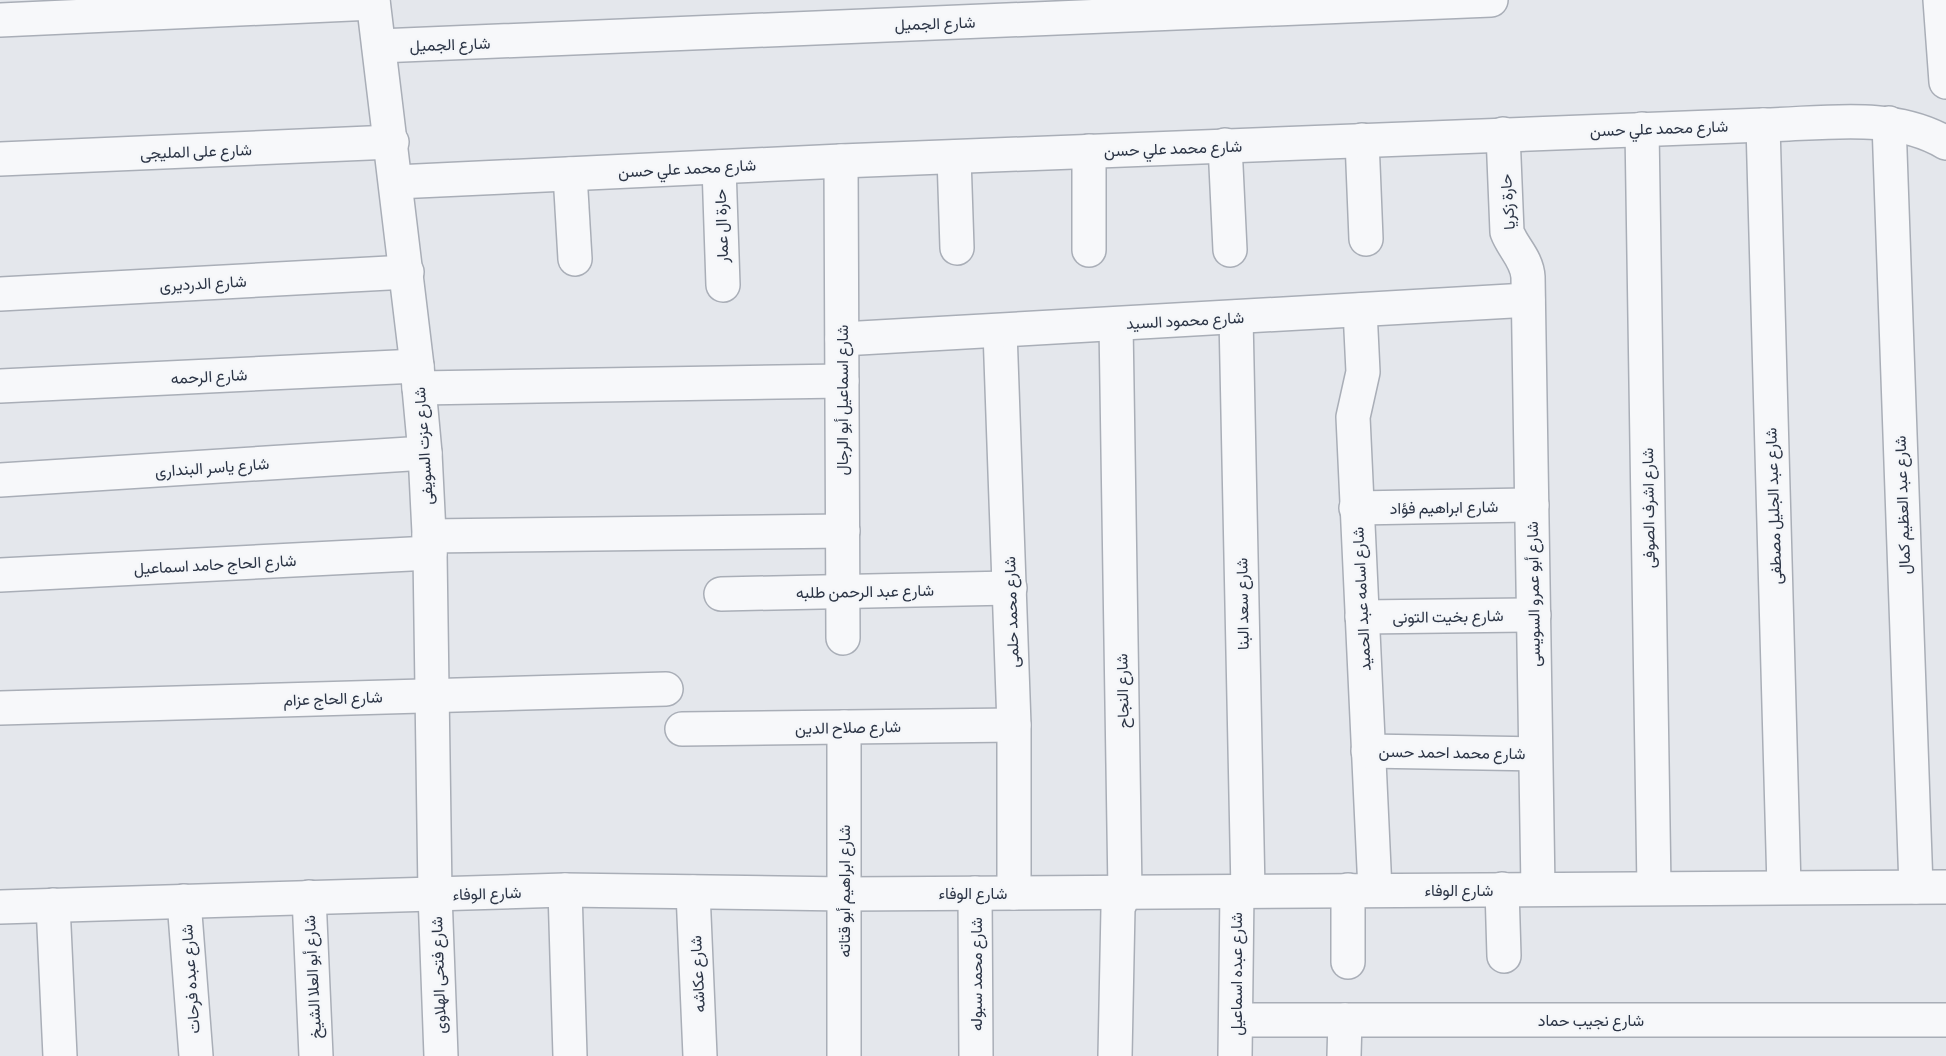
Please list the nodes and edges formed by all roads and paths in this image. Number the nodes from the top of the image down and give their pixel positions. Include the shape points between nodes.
1 (1491, 0) edge
2 (1940, 0) edge
3 (373, 1) edge
4 (0, 20) edge
5 (379, 46) junction
6 (1946, 82) edge
7 (1889, 123) junction
8 (1762, 125) junction
9 (1642, 129) junction
10 (1503, 134) junction
11 (1362, 140) junction
12 (392, 142) junction
13 (1946, 142) edge
14 (1224, 146) junction
15 (1089, 151) junction
16 (954, 157) junction
17 (0, 159) edge
18 (841, 161) junction
19 (719, 167) junction
20 (570, 174) junction
21 (396, 182) junction
22 (1366, 239) dead end
23 (957, 248) dead end
24 (1089, 250) dead end
25 (1230, 250) dead end
26 (575, 260) dead end
27 (407, 272) junction
28 (723, 285) dead end
29 (0, 294) edge
30 (1528, 300) junction
31 (1360, 310) junction
32 (1236, 317) junction
33 (1116, 324) junction
34 (1000, 331) junction
35 (842, 339) junction
36 (418, 377) junction
37 (842, 381) junction
38 (0, 386) edge
39 (425, 453) junction
40 (0, 480) edge
41 (1532, 505) junction
42 (1356, 508) junction
43 (843, 531) junction
44 (430, 545) junction
45 (0, 575) edge
46 (1010, 588) junction
47 (843, 591) junction
48 (721, 594) dead end
49 (1534, 615) junction
50 (1362, 617) junction
51 (843, 638) dead end
52 (666, 689) dead end
53 (433, 696) junction
54 (0, 708) edge
55 (1014, 724) junction
56 (844, 727) junction
57 (682, 729) dead end
58 (1368, 751) junction
59 (1535, 754) junction
60 (1784, 887) junction
61 (1931, 887) edge
62 (1654, 888) junction
63 (1538, 889) junction
64 (565, 890) junction
65 (1361, 890) junction
66 (1502, 890) junction
67 (1242, 891) junction
68 (693, 892) junction
69 (1125, 892) junction
70 (975, 893) junction
71 (1014, 893) junction
72 (435, 894) junction
73 (844, 894) junction
74 (309, 897) junction
75 (184, 901) junction
76 (53, 905) junction
77 (0, 907) edge
78 (1504, 956) dead end
79 (1348, 962) dead end
80 (1236, 1020) junction
81 (1345, 1020) junction
82 (1946, 1020) edge
83 (60, 1056) edge
84 (196, 1056) edge
85 (316, 1056) edge
86 (441, 1056) edge
87 (570, 1056) edge
88 (700, 1056) edge
89 (844, 1056) edge
90 (976, 1056) edge
91 (1115, 1056) edge
92 (1235, 1056) edge
93 (1344, 1056) edge

1 - 5 street, شارع الجميل
2 - 6 street
3 - 4 street
3 - 5 street, شارع عزت السويفى
5 - 12 street, شارع عزت السويفى
7 - 8 street, شارع محمد علي حسن
7 - 13 street, شارع محمد علي حسن via 1921,130
7 - 61 street, شارع عبد العظيم كمال
8 - 9 street, شارع محمد علي حسن
8 - 60 street, شارع عبد الجليل مصطفى
9 - 10 street, شارع محمد علي حسن
9 - 62 street, شارع اشرف الصوفى
10 - 11 street, شارع محمد علي حسن
10 - 30 street, حارة زكريا via 1508,232 1527,268
11 - 14 street, شارع محمد علي حسن
11 - 22 street
12 - 17 street, شارع على المليجى
12 - 21 street, شارع عزت السويفى
14 - 15 street, شارع محمد علي حسن
14 - 25 street
15 - 16 street, شارع محمد علي حسن
15 - 24 street
16 - 18 street, شارع محمد علي حسن
16 - 23 street
18 - 19 street, شارع محمد علي حسن
18 - 35 street, شارع اسماعيل أبو الرجال
19 - 20 street, شارع محمد علي حسن
19 - 28 street, حارة ال عمار
20 - 21 street, شارع محمد علي حسن
20 - 26 street
21 - 27 street, شارع عزت السويفى
27 - 29 street, شارع الدرديرى
27 - 36 street, شارع عزت السويفى
30 - 31 street, شارع محمود السيد
30 - 41 street, شارع أبو عمرو السويسى
31 - 32 street, شارع محمود السيد
31 - 42 street, شارع اسامه عبد الحميد via 1363,372 1353,417
32 - 33 street, شارع محمود السيد
32 - 67 street, شارع سعد البنا
33 - 34 street, شارع محمود السيد
33 - 69 street, شارع النجاح
34 - 35 street, شارع محمود السيد
34 - 46 street, شارع محمد حلمى
35 - 37 street, شارع اسماعيل أبو الرجال
36 - 37 street, شارع الرحمه
36 - 38 street, شارع الرحمه
36 - 39 street, شارع عزت السويفى
37 - 43 street, شارع اسماعيل أبو الرجال
39 - 40 street, شارع ياسر البندارى
39 - 44 street, شارع عزت السويفى
41 - 42 street, شارع ابراهيم فؤاد
41 - 49 street, شارع أبو عمرو السويسى
42 - 50 street, شارع اسامه عبد الحميد
43 - 44 street, شارع الحاج حامد اسماعيل
43 - 47 street, شارع اسماعيل أبو الرجال
44 - 45 street, شارع الحاج حامد اسماعيل
44 - 53 street, شارع عزت السويفى
46 - 47 street, شارع عبد الرحمن طلبه
46 - 55 street, شارع محمد حلمى
47 - 48 street, شارع عبد الرحمن طلبه
47 - 51 street, شارع اسماعيل أبو الرجال
49 - 50 street, شارع بخيت التونى
49 - 59 street, شارع أبو عمرو السويسى
50 - 58 street, شارع اسامه عبد الحميد
52 - 53 street, شارع الحاج عزام
53 - 54 street, شارع الحاج عزام
53 - 72 street, شارع عزت السويفى
55 - 56 street, شارع صلاح الدين
55 - 71 street, شارع محمد حلمى
56 - 57 street, شارع صلاح الدين
56 - 73 street, شارع ابراهيم أبو قتاته
58 - 59 street, شارع محمد احمد حسن
58 - 65 street, شارع اسامه عبد الحميد
59 - 63 street, شارع أبو عمرو السويسى
60 - 61 street, شارع الوفاء
60 - 62 street, شارع الوفاء
62 - 63 street, شارع الوفاء
63 - 66 street, شارع الوفاء
64 - 68 street, شارع الوفاء
64 - 72 street, شارع الوفاء
64 - 87 street
65 - 66 street, شارع الوفاء
65 - 67 street, شارع الوفاء
65 - 79 street, شارع اسامه عبد الحميد
66 - 78 street
67 - 69 street, شارع الوفاء
67 - 80 street, شارع عبده اسماعيل
68 - 73 street, شارع الوفاء
68 - 88 street, شارع عكاشه
69 - 71 street, شارع الوفاء
69 - 91 street, شارع النجاح via 1118,908
70 - 71 street, شارع الوفاء
70 - 73 street, شارع الوفاء
70 - 90 street, شارع محمد سبوله
72 - 74 street, شارع الوفاء
72 - 86 street, شارع فتحى الهلاوى
73 - 89 street, شارع ابراهيم أبو قتاته
74 - 75 street, شارع الوفاء
74 - 85 street, شارع أبو العلا الشيخ
75 - 76 street, شارع الوفاء
75 - 84 street, شارع عبده فرحات
76 - 77 street, شارع الوفاء
76 - 83 street
80 - 81 street, شارع نجيب حماد
80 - 92 street, شارع عبده اسماعيل
81 - 82 street, شارع نجيب حماد
81 - 93 street

